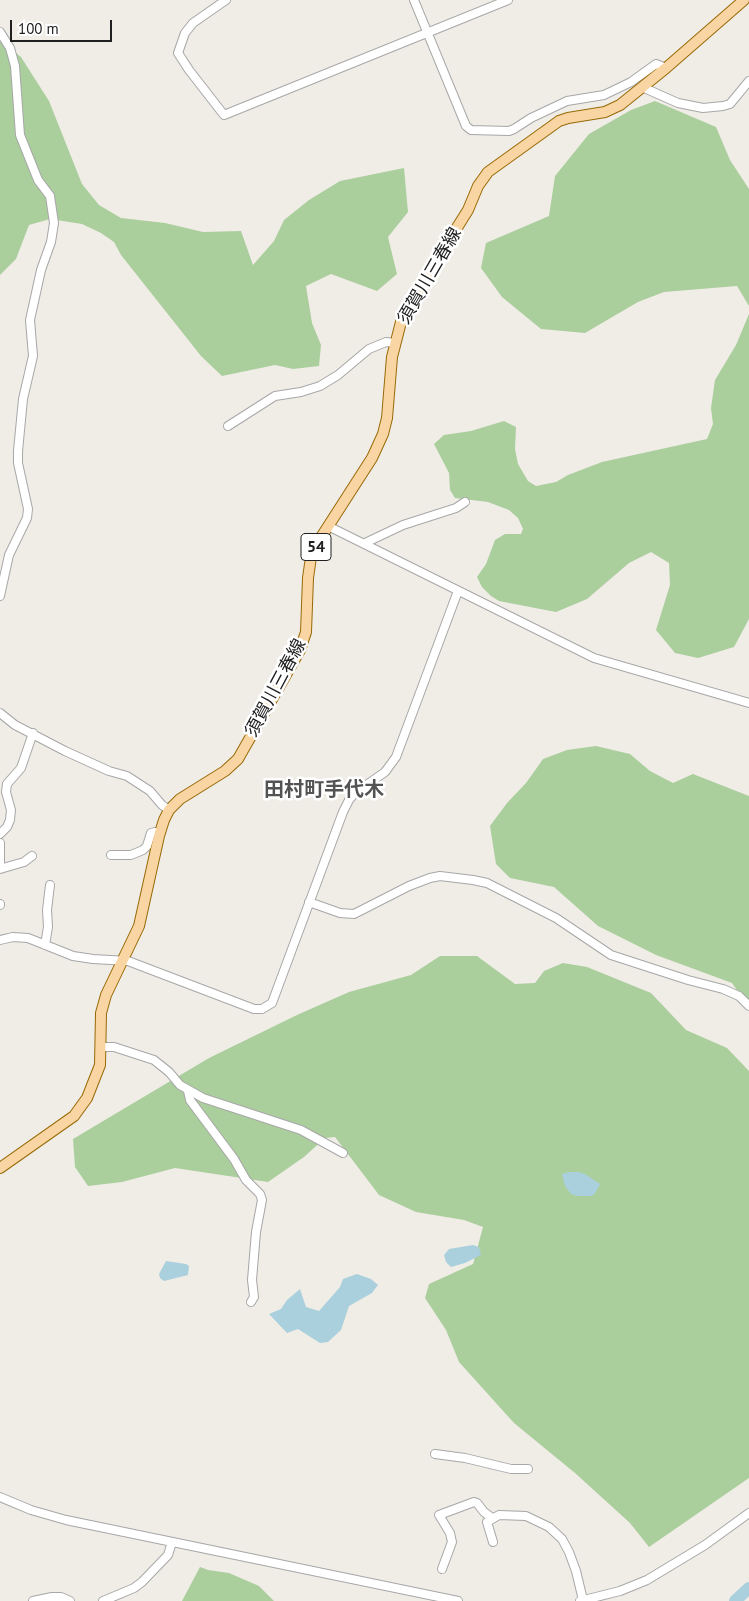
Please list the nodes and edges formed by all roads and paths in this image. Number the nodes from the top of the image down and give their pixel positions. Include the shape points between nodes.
1 (226, 0) edge
2 (414, 0) edge
3 (508, 0) edge
4 (744, 0) edge
5 (0, 32) edge
6 (427, 33) junction
7 (666, 68) junction
8 (749, 81) edge
9 (642, 87) junction
10 (395, 343) junction
11 (228, 426) dead end
12 (466, 502) dead end
13 (328, 526) junction
14 (365, 543) junction
15 (458, 591) junction
16 (0, 596) edge
17 (749, 703) edge
18 (0, 713) edge
19 (33, 733) junction
20 (169, 810) junction
21 (0, 834) edge
22 (159, 836) junction
23 (0, 844) edge
24 (111, 855) dead end
25 (32, 856) dead end
26 (0, 865) edge
27 (0, 869) edge
28 (50, 886) dead end
29 (309, 902) junction
30 (0, 940) edge
31 (45, 945) junction
32 (121, 961) junction
33 (749, 1006) edge
34 (101, 1047) junction
35 (188, 1090) junction
36 (343, 1152) dead end
37 (0, 1168) edge
38 (251, 1302) dead end
39 (435, 1454) dead end
40 (528, 1469) dead end
41 (0, 1497) edge
42 (749, 1513) edge
43 (492, 1518) junction
44 (172, 1542) junction
45 (493, 1542) dead end
46 (442, 1569) dead end
47 (421, 1594) junction
48 (33, 1601) edge
49 (70, 1601) edge
50 (103, 1601) edge
51 (416, 1601) edge
52 (458, 1601) edge
53 (582, 1601) edge

1 - 6 street via 193,23 185,33 178,53 224,115
2 - 6 street
3 - 6 street
4 - 7 main road, 須賀川三春線 / 54
5 - 16 street via 10,48 15,66 20,135 38,180 50,196 54,223 30,320 33,356 23,399 18,451 27,518 9,554
6 - 7 street via 470,130 514,129 567,101 604,95 631,82 656,64
7 - 9 main road, 須賀川三春線 / 54
8 - 9 street via 730,104 709,108 678,104
9 - 10 main road, 須賀川三春線 / 54 via 612,109 560,121 488,172 409,305
10 - 11 street via 386,342 369,349 320,386 275,396
10 - 13 main road, 須賀川三春線 / 54 via 383,434 372,458
12 - 14 street
13 - 14 street
13 - 20 main road, 須賀川三春線 / 54 via 311,557 304,641 282,682 235,762
14 - 15 street
15 - 17 street via 594,658
15 - 29 street via 396,757 385,772 349,800
18 - 19 street via 8,721
19 - 20 street via 127,776 150,791
19 - 21 street via 21,768 7,784 10,820
20 - 22 main road
22 - 24 street via 154,832 150,834 147,846 131,855
22 - 32 main road via 139,926
23 - 26 street
25 - 27 street via 24,862
28 - 31 street
29 - 32 street via 272,1003 262,1009 254,1009 137,964
29 - 33 street via 340,913 354,914 430,878 440,876 487,883 556,918 611,954 723,989
30 - 31 street via 28,938
31 - 32 street via 73,956
32 - 34 main road via 101,1013
34 - 35 street via 114,1047 154,1060
34 - 37 main road via 100,1065 93,1086 74,1116
35 - 36 street via 203,1098 301,1130
35 - 38 street via 190,1100 262,1200 256,1232 252,1280 254,1297
39 - 40 street via 511,1469
41 - 44 street via 66,1520
42 - 53 street via 690,1555 647,1580
43 - 45 street via 487,1522
43 - 46 street via 474,1502 439,1515 452,1542
43 - 53 street via 507,1514 526,1516 557,1534 572,1561
44 - 47 street
44 - 50 street via 168,1555 142,1582
47 - 51 street
47 - 52 street
48 - 49 street via 52,1597

